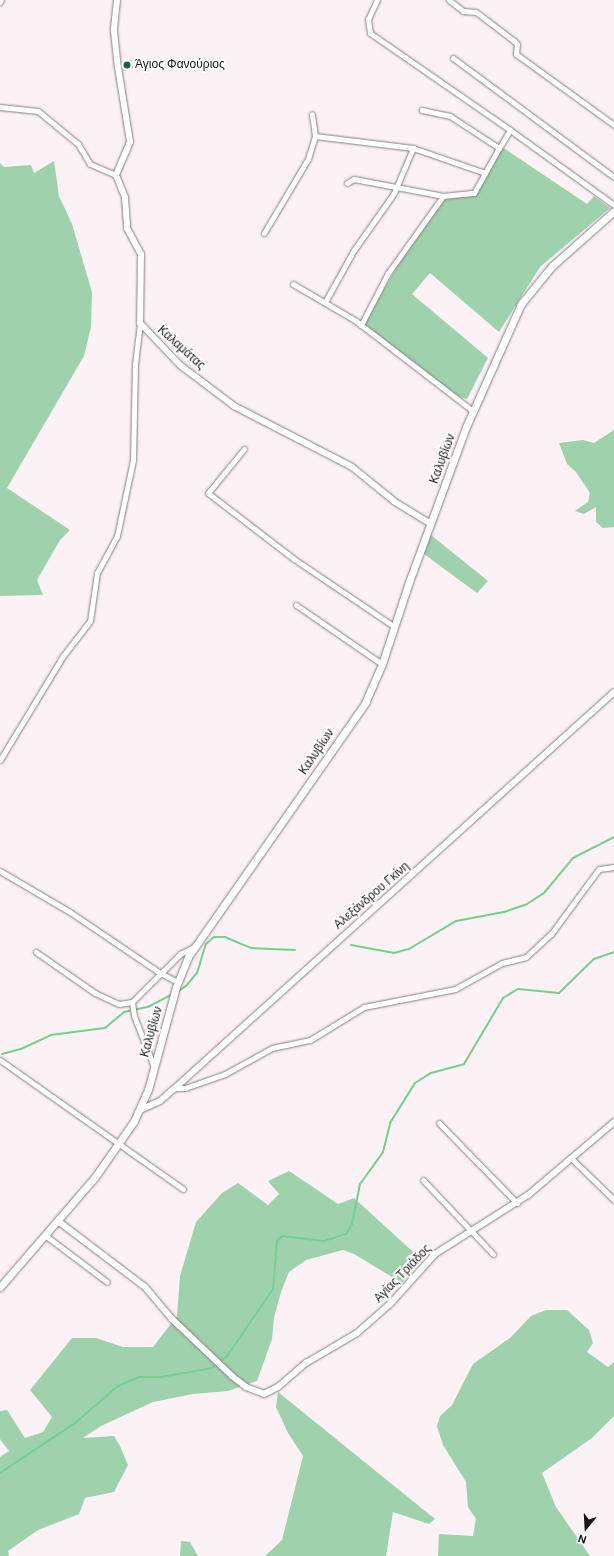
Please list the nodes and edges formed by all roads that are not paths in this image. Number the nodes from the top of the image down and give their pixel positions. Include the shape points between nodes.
1 (117, 0) edge
2 (377, 0) edge
3 (448, 0) edge
4 (453, 58) dead end
5 (0, 107) edge
6 (422, 110) dead end
7 (312, 114) dead end
8 (614, 125) edge
9 (510, 130) junction
10 (315, 136) junction
11 (413, 148) junction
12 (499, 148) junction
13 (485, 173) junction
14 (116, 175) junction
15 (614, 177) edge
16 (347, 183) dead end
17 (395, 188) junction
18 (443, 196) junction
19 (614, 205) edge
20 (613, 215) edge
21 (264, 233) dead end
22 (293, 284) dead end
23 (325, 302) junction
24 (140, 323) junction
25 (361, 325) junction
26 (473, 411) junction
27 (244, 449) dead end
28 (431, 524) junction
29 (296, 605) dead end
30 (395, 627) junction
31 (382, 664) junction
32 (614, 692) edge
33 (0, 760) edge
34 (614, 867) edge
35 (0, 871) edge
36 (194, 947) junction
37 (36, 952) dead end
38 (160, 974) junction
39 (177, 984) junction
40 (132, 1004) junction
41 (0, 1060) edge
42 (154, 1066) junction
43 (175, 1088) junction
44 (140, 1110) junction
45 (438, 1122) dead end
46 (614, 1122) edge
47 (119, 1144) junction
48 (571, 1158) junction
49 (423, 1180) dead end
50 (183, 1189) dead end
51 (614, 1200) edge
52 (517, 1203) junction
53 (58, 1221) junction
54 (470, 1230) junction
55 (46, 1236) junction
56 (494, 1254) dead end
57 (107, 1282) dead end
58 (0, 1287) edge

1 - 14 street via 114,31 130,142
2 - 9 street via 368,19 370,33
3 - 8 street via 463,11 476,12 514,40 517,44 516,54
4 - 15 street
5 - 14 street via 38,111 78,144 90,164
6 - 12 street via 461,121
7 - 10 street
9 - 12 street
9 - 19 street
10 - 11 street
10 - 21 street via 303,168
11 - 13 street
11 - 17 street
12 - 13 street
13 - 18 street via 474,193
14 - 24 street via 125,197 127,228 141,254
16 - 17 street via 354,179
17 - 18 street
17 - 23 street via 354,250
18 - 25 street via 395,262
20 - 26 main road, Καλυβίων via 552,266 520,304
22 - 23 street
23 - 25 street
24 - 28 street, Καλαμάτας via 180,364 234,406 352,467 395,502
24 - 33 street via 135,364 134,460 117,536 97,573 90,621 64,656
25 - 26 street
26 - 28 main road, Καλυβίων
27 - 30 street via 208,493 294,559
28 - 30 main road, Καλυβίων
29 - 31 street
30 - 31 main road, Καλυβίων
31 - 36 main road, Καλυβίων via 365,703
32 - 43 street, Αλεξάνδρου Γκίνη
34 - 43 street via 599,868 551,934 526,957 502,963 455,989 364,1007 310,1040 272,1048 225,1074 185,1088
35 - 38 street via 70,912
36 - 38 street via 180,954
36 - 39 main road, Καλυβίων
37 - 40 street via 111,1002
38 - 39 street
38 - 40 street
39 - 42 main road, Καλυβίων
40 - 42 street via 134,1016
41 - 47 street
42 - 44 main road, Καλυβίων
43 - 44 street, Αλεξάνδρου Γκίνη via 160,1101
44 - 47 main road, Καλυβίων
45 - 52 street
46 - 48 street, Αγίας Τριάδος
47 - 50 street
47 - 53 main road, Καλυβίων
48 - 51 street
48 - 52 street, Αγίας Τριάδος
49 - 54 street
52 - 54 street, Αγίας Τριάδος
53 - 54 street, Αγίας Τριάδος via 145,1287 172,1319 246,1387 264,1394 273,1391 297,1368 357,1333 391,1302 435,1254
53 - 55 main road, Καλυβίων
54 - 56 street
55 - 57 street
55 - 58 main road, Καλυβίων

